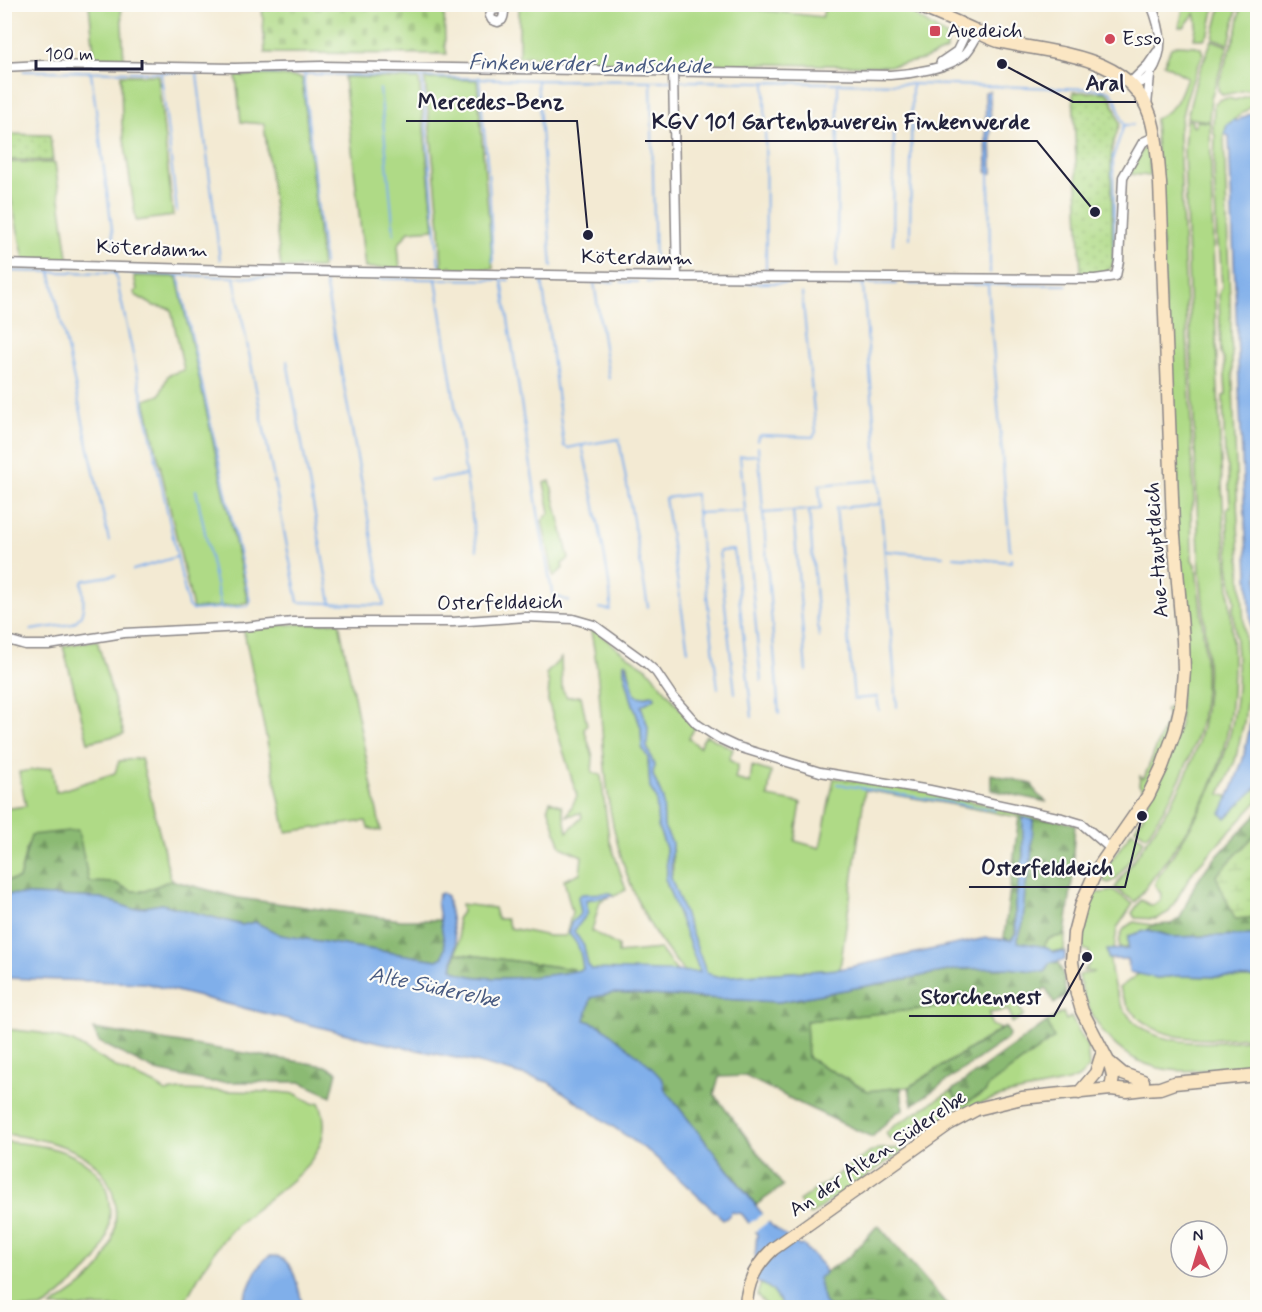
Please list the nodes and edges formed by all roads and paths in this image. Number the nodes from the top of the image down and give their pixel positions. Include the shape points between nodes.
1 (1151, 4) edge
2 (920, 7) edge
3 (972, 34) junction
4 (1161, 41) junction
5 (4, 67) edge
6 (1150, 74) junction
7 (673, 78) junction
8 (1130, 83) junction
9 (1147, 108) junction
10 (1154, 137) junction
11 (4, 264) edge
12 (677, 277) junction
13 (4, 639) edge
14 (1111, 849) junction
15 (1104, 1057) junction
16 (1257, 1075) edge
17 (1143, 1081) junction
18 (1174, 1083) junction
19 (1111, 1089) junction
20 (1079, 1093) junction
21 (746, 1302) edge

1 - 4 street
2 - 3 street via 968,27
3 - 7 street via 957,51 931,68 890,75
3 - 8 street via 1108,67
4 - 6 street via 1160,55
4 - 8 street via 1152,60
5 - 7 street via 321,66
6 - 8 street via 1141,83
6 - 9 street
7 - 12 street
8 - 9 street, Aue-Hauptdeich
9 - 10 street, Aue-Hauptdeich
10 - 12 street, Köterdamm via 1143,142 1123,177 1116,276
10 - 14 street, Aue-Hauptdeich via 1163,244 1174,559 1184,671 1175,731 1162,767 1148,796
11 - 12 street, Köterdamm
13 - 14 street, Osterfelddeich via 25,645 49,645 124,633 293,622 573,619 594,625 645,662 697,724 735,746 820,772 1062,818 1082,824
14 - 15 street, Aue-Hauptdeich via 1090,882 1076,923 1072,962 1082,1011
15 - 17 street via 1123,1074
15 - 19 street via 1113,1077
15 - 20 street
16 - 18 street
17 - 18 street
17 - 19 street
18 - 19 street via 1160,1088
19 - 20 street, An der Alten Süderelbe
20 - 21 street, An der Alten Süderelbe via 1008,1100 968,1113 949,1124 773,1248 752,1276

